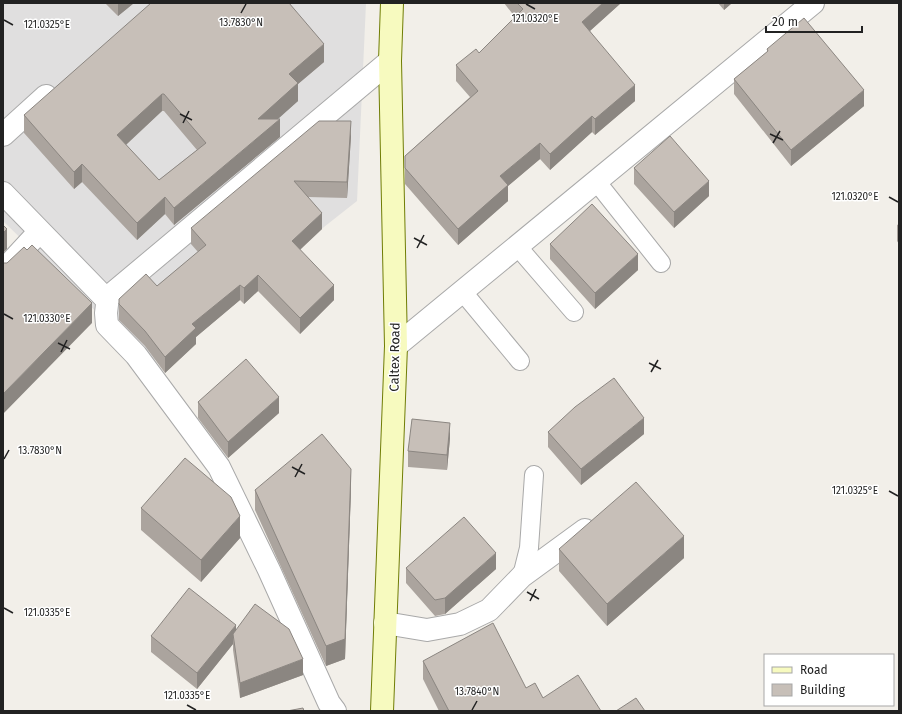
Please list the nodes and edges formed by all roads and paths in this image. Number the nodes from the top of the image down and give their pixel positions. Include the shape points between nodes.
1 (392, 3) edge
2 (813, 3) edge
3 (390, 61) junction
4 (63, 82) edge
5 (3, 135) edge
6 (596, 181) junction
7 (3, 193) edge
8 (40, 231) junction
9 (516, 246) junction
10 (661, 263) dead end
11 (3, 271) edge
12 (462, 291) junction
13 (108, 296) junction
14 (574, 312) dead end
15 (396, 346) junction
16 (520, 361) dead end
17 (534, 475) dead end
18 (600, 519) edge
19 (522, 576) junction
20 (385, 623) junction
21 (335, 711) edge
22 (382, 711) edge

1 - 3 street, Caltex Road
2 - 6 street
3 - 13 street
3 - 15 street, Caltex Road
4 - 5 street
6 - 9 street
6 - 10 lane
7 - 8 street
8 - 11 street
8 - 13 street via 106,299
9 - 12 street
9 - 14 lane
12 - 15 street
12 - 16 lane
13 - 21 street via 107,325 136,355 219,466
15 - 20 street, Caltex Road
17 - 19 lane via 529,548
18 - 19 street
19 - 20 street via 488,610 460,624 428,630
20 - 22 street, Caltex Road

